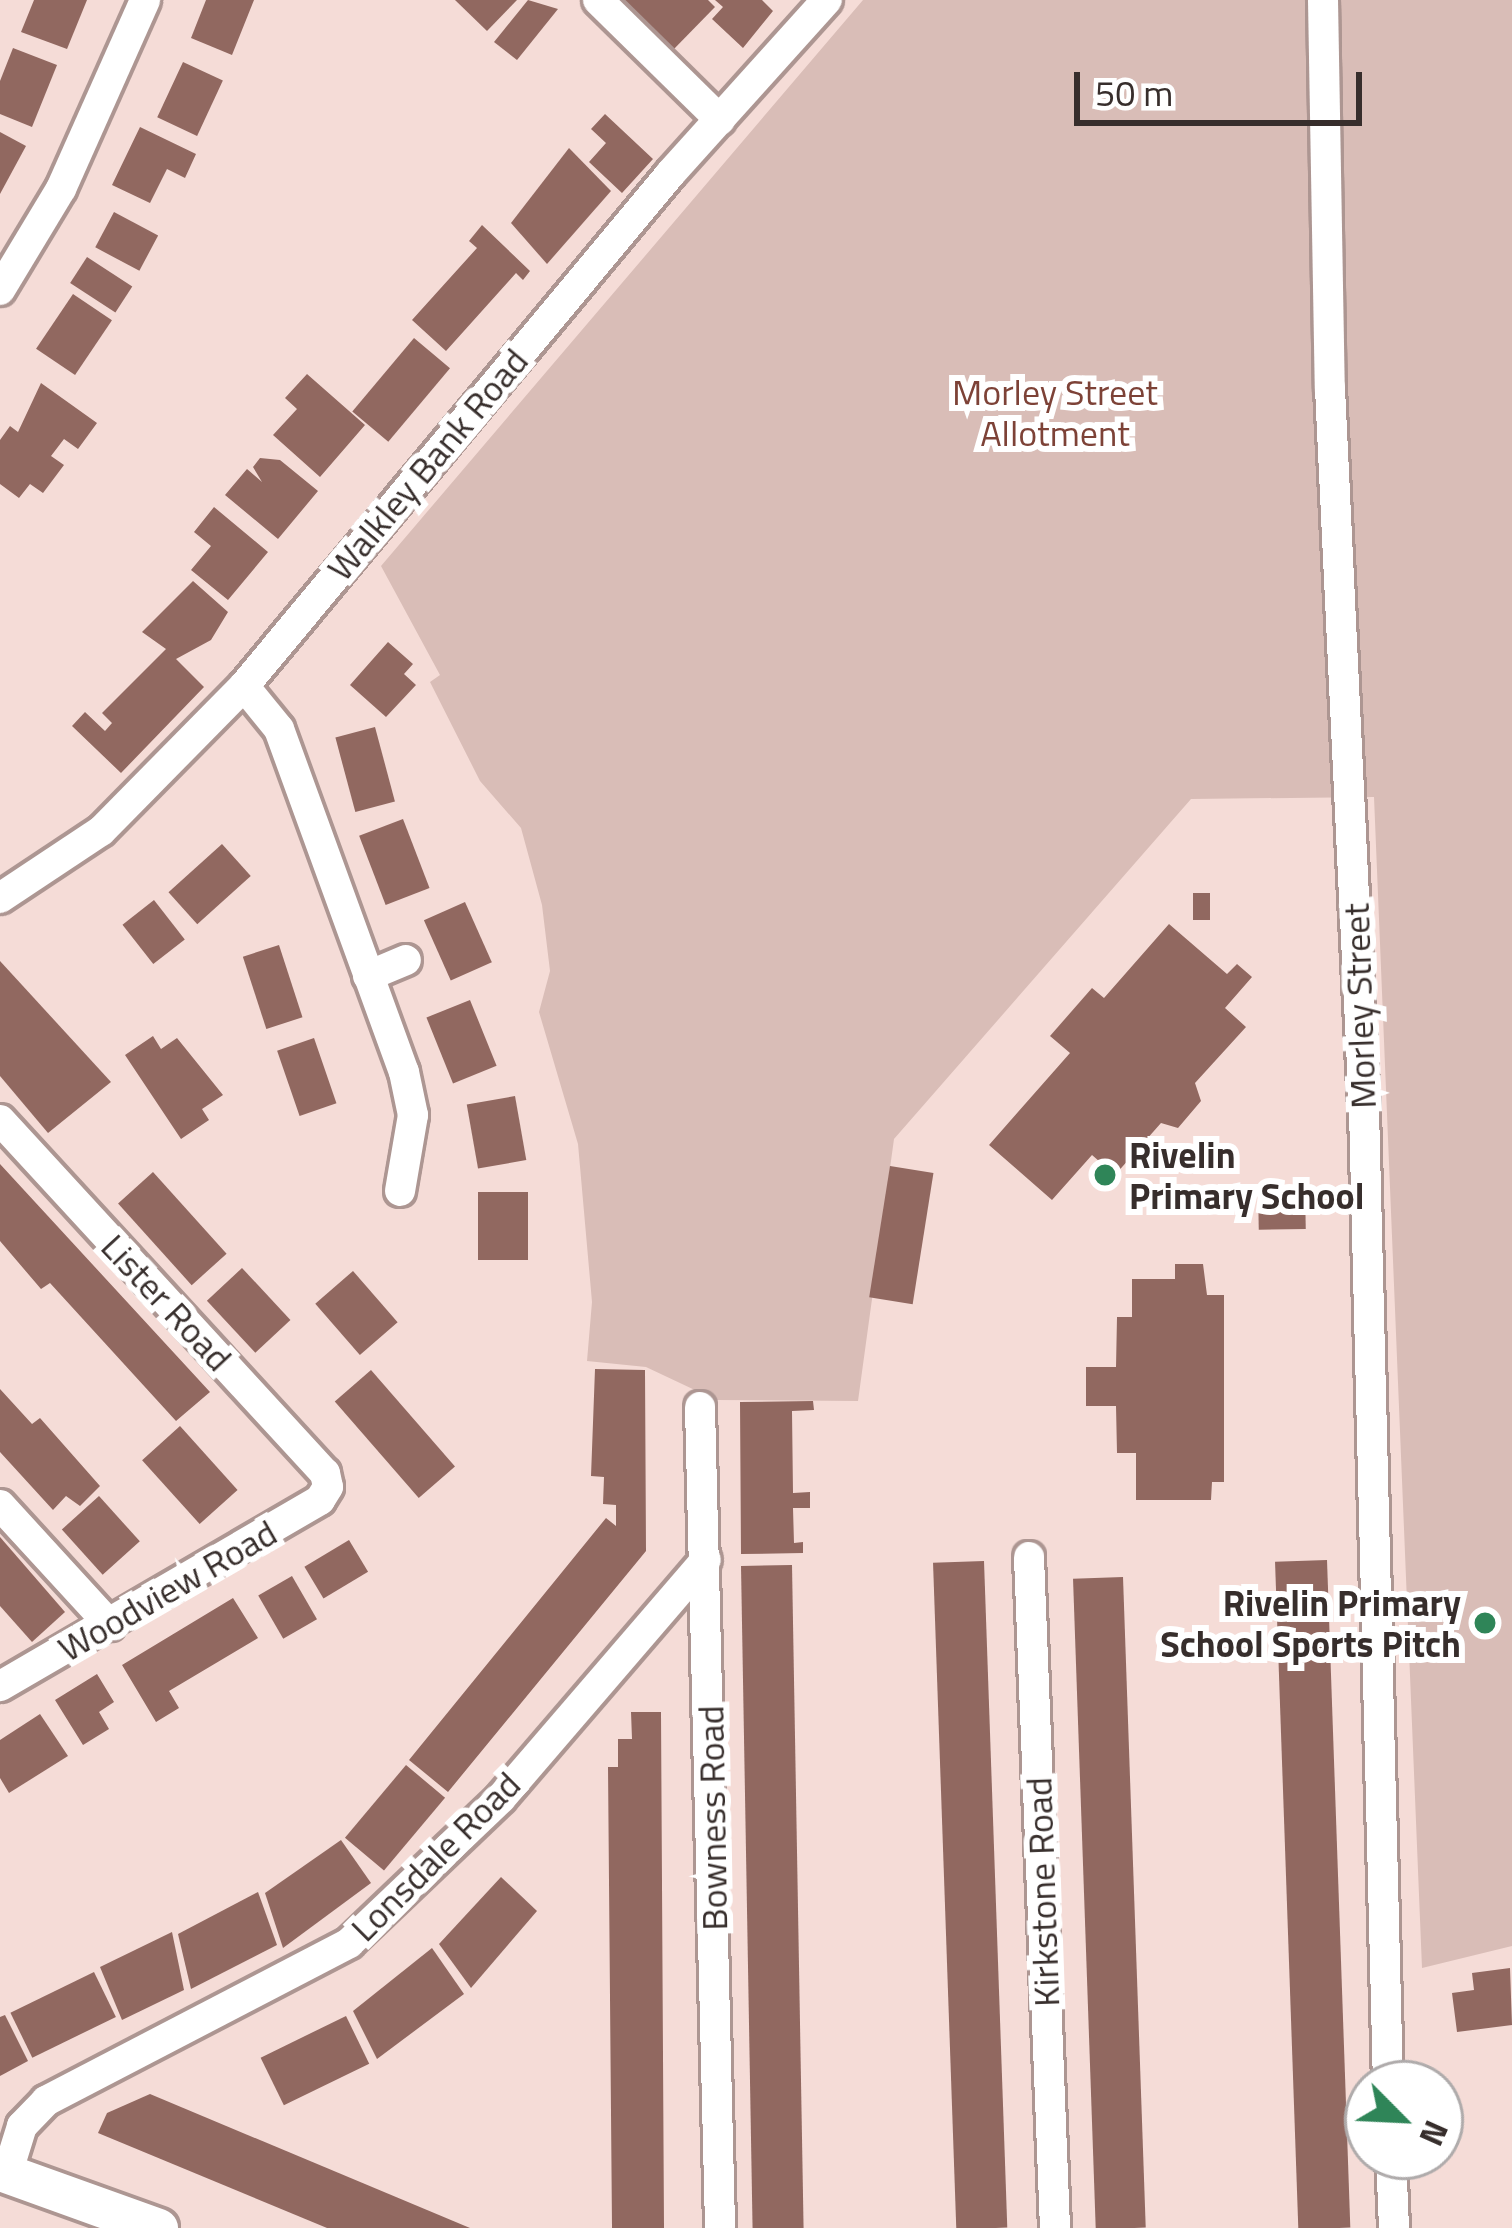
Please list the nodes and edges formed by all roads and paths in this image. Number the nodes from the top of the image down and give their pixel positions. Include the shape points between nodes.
1 (145, 0) edge
2 (598, 0) edge
3 (827, 0) edge
4 (1323, 0) edge
5 (720, 119) junction
6 (0, 290) edge
7 (244, 686) junction
8 (0, 898) edge
9 (406, 960) dead end
10 (368, 976) junction
11 (0, 1120) edge
12 (400, 1191) dead end
13 (700, 1407) dead end
14 (328, 1487) joint
15 (0, 1505) edge
16 (1030, 1557) dead end
17 (706, 1559) junction
18 (110, 1625) junction
19 (0, 1686) edge
20 (1387, 2060) edge
21 (4, 2171) edge
22 (1392, 2180) edge
23 (104, 2217) edge
24 (158, 2228) edge
25 (720, 2228) edge
26 (1055, 2228) edge
27 (1394, 2228) edge

1 - 6 street via 62,189
2 - 5 street
3 - 5 street, Walkley Bank Road
4 - 20 street, Morley Street via 1330,388 1364,1110
5 - 7 street, Walkley Bank Road
7 - 8 street, Walkley Bank Road via 101,831
7 - 10 street via 279,729
9 - 10 street
10 - 12 street via 412,1114
11 - 14 street, Lister Road via 325,1473
13 - 17 street, Bowness Road
14 - 18 street, Woodview Road via 320,1500
15 - 18 street
16 - 26 street, Kirkstone Road
17 - 21 street, Lonsdale Road via 501,1798 350,1943 46,2102 22,2126
17 - 25 street, Bowness Road
18 - 19 street, Woodview Road
21 - 23 street
22 - 27 street
23 - 24 street

